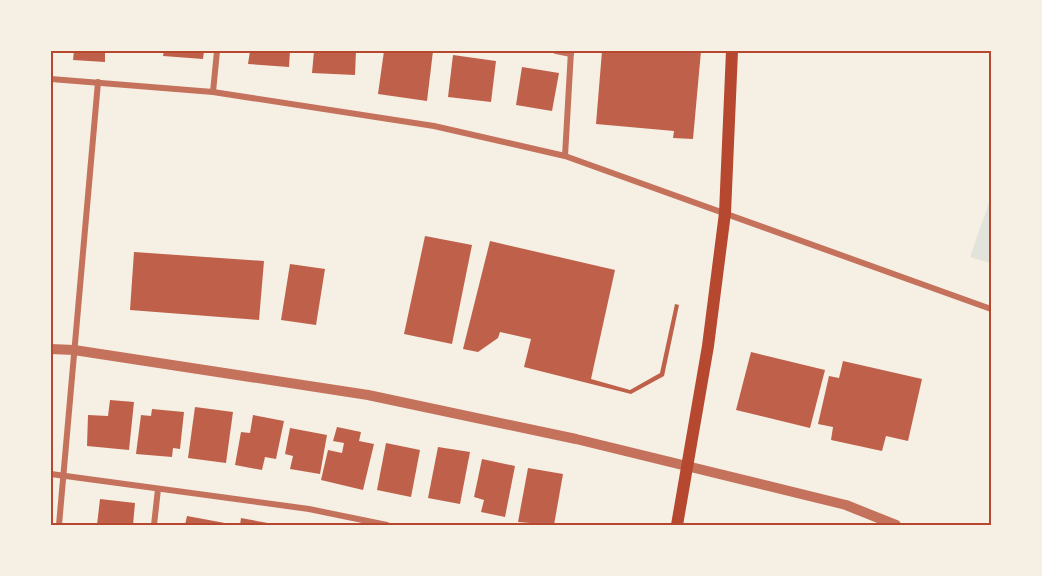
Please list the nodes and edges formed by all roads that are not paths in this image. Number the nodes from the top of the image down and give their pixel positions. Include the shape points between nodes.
1 (217, 51) edge
2 (556, 51) edge
3 (732, 51) edge
4 (571, 52) edge
5 (51, 79) edge
6 (98, 82) junction
7 (213, 92) junction
8 (565, 156) junction
9 (725, 213) junction
10 (991, 309) edge
11 (51, 349) edge
12 (74, 350) junction
13 (688, 467) junction
14 (51, 474) edge
15 (63, 474) junction
16 (158, 489) junction
17 (59, 525) edge
18 (154, 525) edge
19 (387, 525) edge
20 (677, 525) edge
21 (896, 525) edge

1 - 7 street
2 - 4 street
3 - 9 main road
4 - 8 street
5 - 6 street
6 - 7 street
6 - 12 street
7 - 8 street via 434,126
8 - 9 street
9 - 10 street
9 - 13 main road
11 - 12 street
12 - 13 street via 368,395
12 - 15 street
13 - 20 main road
13 - 21 street via 846,505
14 - 15 street
15 - 16 street
15 - 17 street
16 - 18 street
16 - 19 street via 309,509

